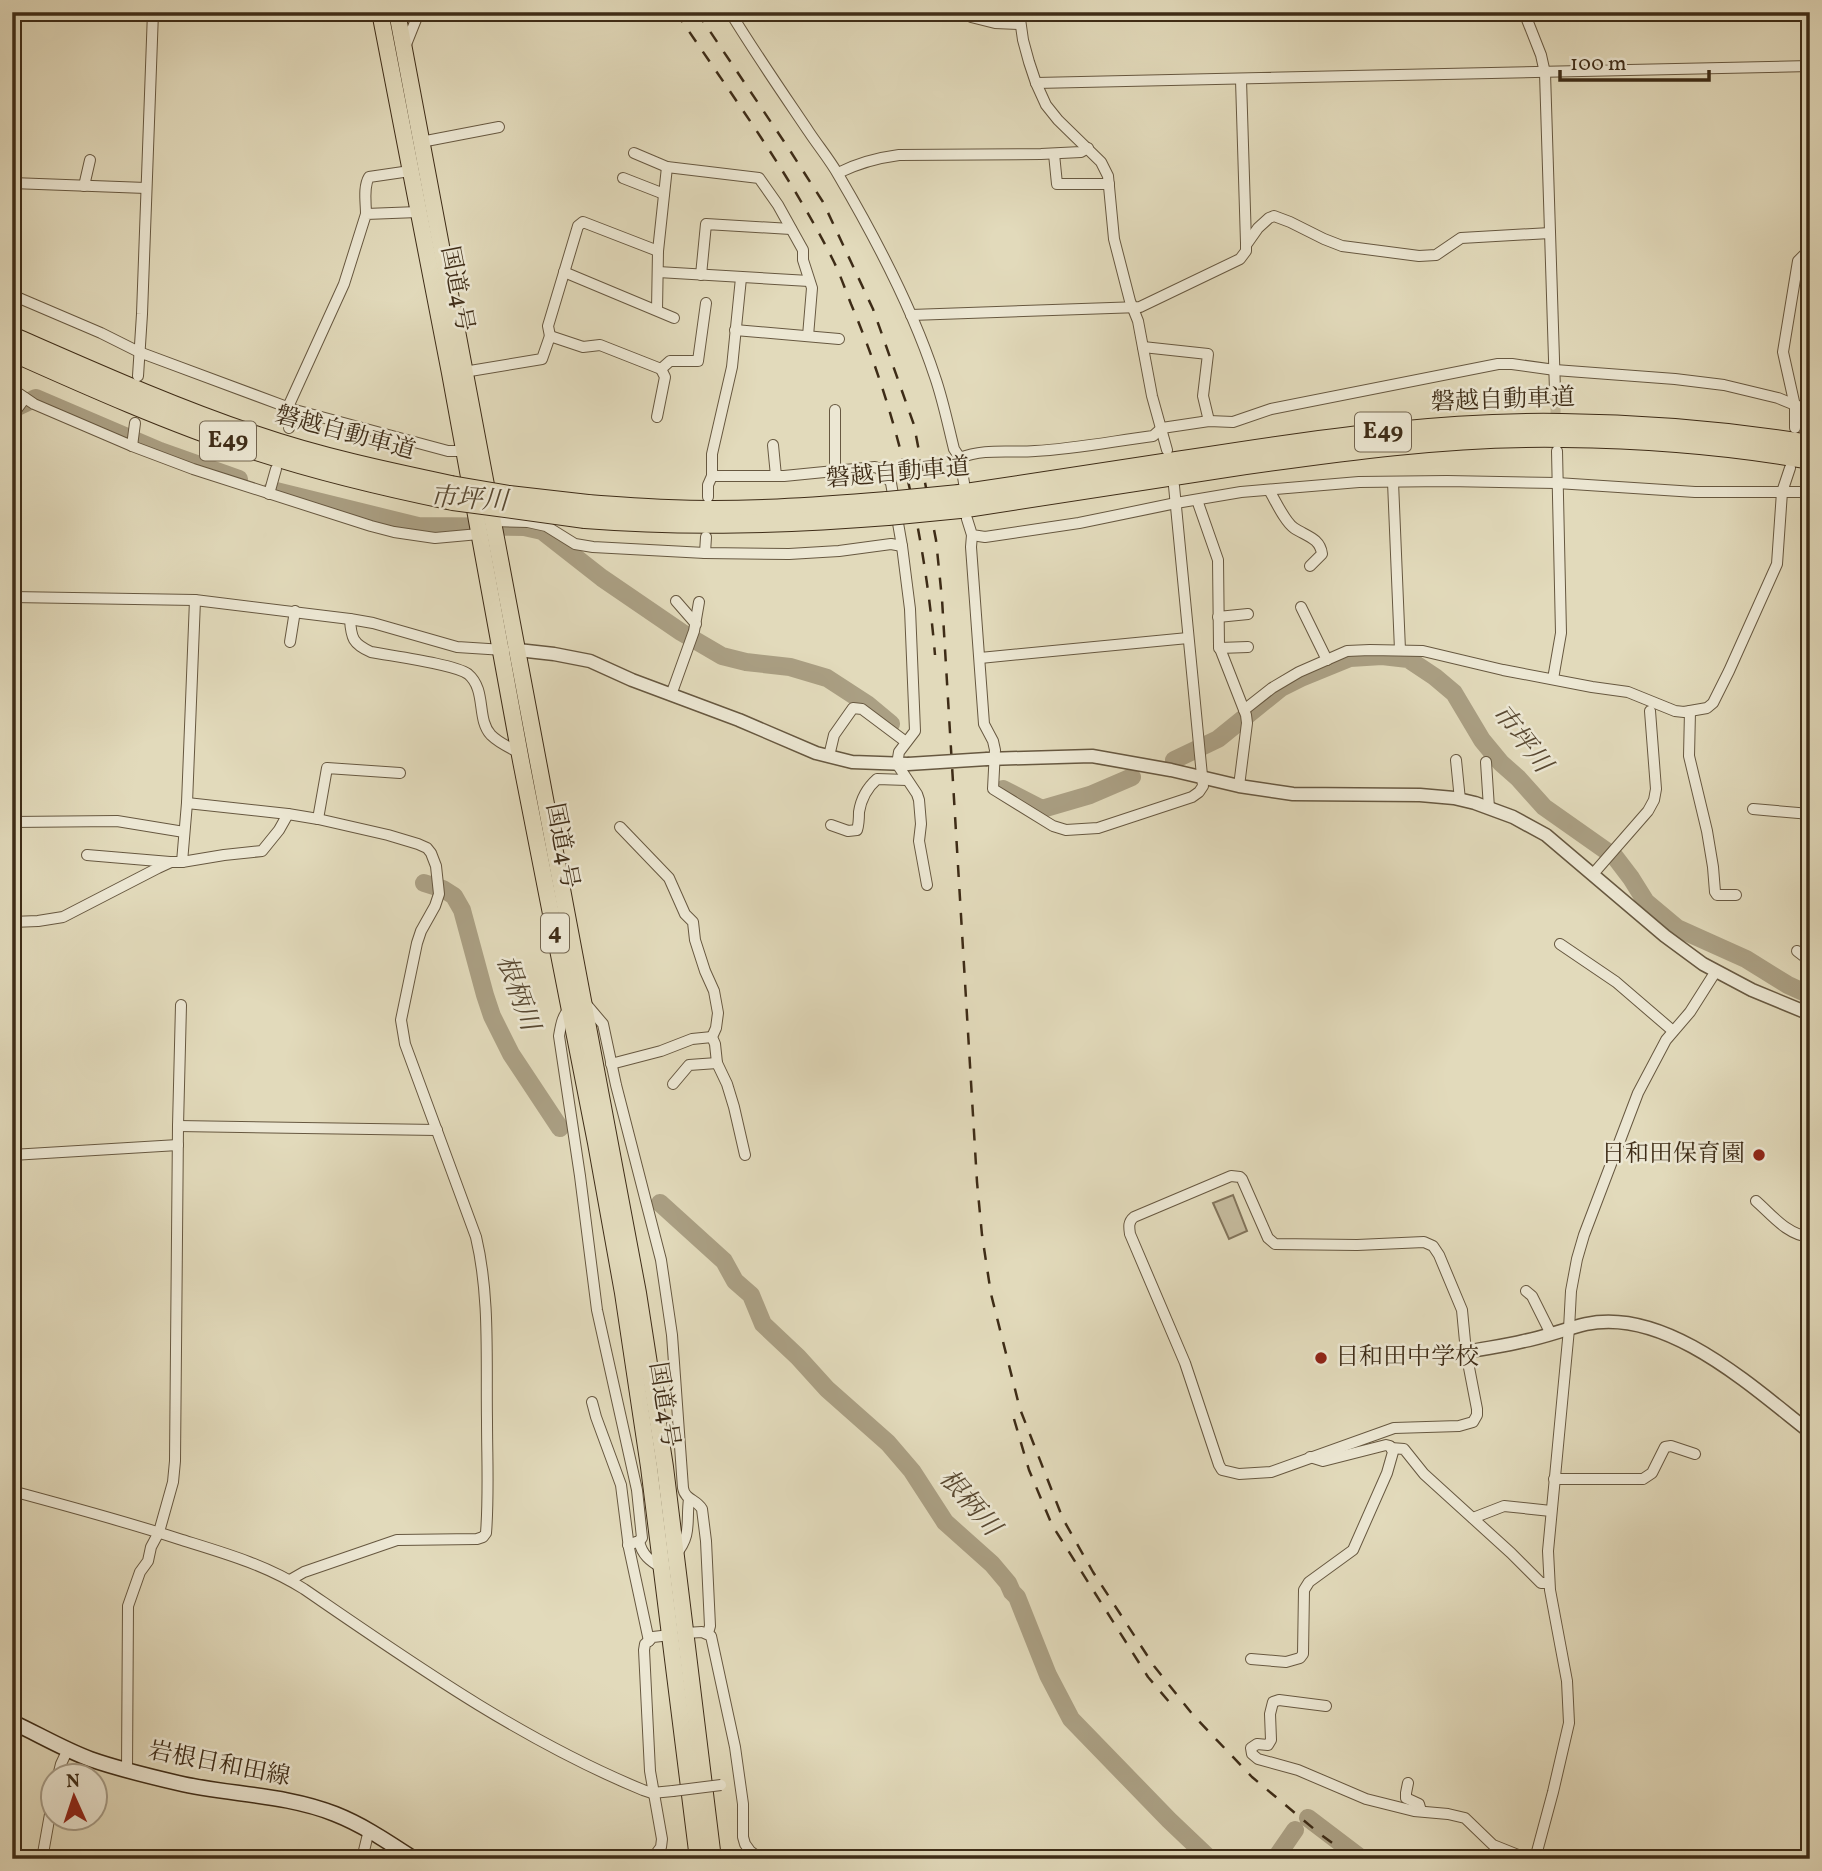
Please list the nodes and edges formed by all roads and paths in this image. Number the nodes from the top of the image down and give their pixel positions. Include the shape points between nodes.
1 (153, 12) edge
2 (380, 12) edge
3 (397, 12) edge
4 (419, 12) edge
5 (730, 12) edge
6 (1019, 12) edge
7 (1524, 12) edge
8 (971, 17) dead end
9 (1020, 24) junction
10 (404, 49) junction
11 (1810, 66) edge
12 (1545, 73) junction
13 (1241, 80) junction
14 (1035, 83) junction
15 (499, 127) dead end
16 (421, 142) junction
17 (1088, 148) junction
18 (634, 153) dead end
19 (1054, 154) junction
20 (90, 160) dead end
21 (667, 167) junction
22 (410, 171) junction
23 (838, 173) junction
24 (623, 178) dead end
25 (12, 183) edge
26 (1109, 184) junction
27 (84, 186) junction
28 (146, 188) junction
29 (664, 194) junction
30 (418, 212) junction
31 (366, 215) junction
32 (791, 229) junction
33 (1550, 233) junction
34 (1246, 245) junction
35 (1810, 249) edge
36 (658, 251) junction
37 (564, 272) junction
38 (658, 272) junction
39 (701, 275) junction
40 (741, 278) junction
41 (809, 281) junction
42 (12, 295) edge
43 (706, 303) dead end
44 (1133, 309) junction
45 (657, 310) junction
46 (911, 315) junction
47 (674, 318) dead end
48 (736, 330) junction
49 (12, 336) edge
50 (550, 336) junction
51 (808, 337) junction
52 (839, 339) dead end
53 (1143, 347) junction
54 (12, 352) edge
55 (139, 352) junction
56 (661, 369) junction
57 (1555, 370) junction
58 (464, 372) junction
59 (138, 376) dead end
60 (12, 389) edge
61 (1555, 391) tunnel mouth
62 (25, 398) junction
63 (1794, 406) junction
64 (291, 409) junction
65 (835, 410) dead end
66 (1810, 411) edge
67 (657, 417) dead end
68 (1209, 421) junction
69 (135, 423) dead end
70 (289, 428) dead end
71 (1163, 428) junction
72 (1795, 428) dead end
73 (12, 444) edge
74 (1810, 444) edge
75 (773, 445) dead end
76 (132, 446) junction
77 (1167, 450) dead end
78 (464, 451) junction
79 (1557, 451) dead end
80 (961, 458) junction
81 (1810, 460) edge
82 (1790, 468) dead end
83 (276, 469) dead end
84 (835, 470) junction
85 (712, 476) junction
86 (776, 476) junction
87 (1393, 482) junction
88 (1557, 483) junction
89 (1174, 486) dead end
90 (1269, 490) junction
91 (1782, 492) junction
92 (1810, 492) edge
93 (452, 493) junction
94 (269, 494) junction
95 (708, 497) dead end
96 (1197, 500) junction
97 (962, 501) junction
98 (1176, 503) junction
99 (494, 521) junction
100 (479, 534) junction
101 (972, 535) junction
102 (706, 537) dead end
103 (902, 547) junction
104 (705, 553) junction
105 (1310, 566) dead end
106 (12, 597) edge
107 (195, 600) junction
108 (676, 601) dead end
109 (699, 602) dead end
110 (1301, 607) dead end
111 (295, 611) junction
112 (1248, 614) dead end
113 (1218, 617) junction
114 (350, 619) junction
115 (696, 624) junction
116 (1188, 638) junction
117 (290, 642) dead end
118 (1248, 647) dead end
119 (1219, 648) junction
120 (500, 650) junction
121 (517, 650) junction
122 (1400, 650) junction
123 (980, 658) junction
124 (1327, 660) junction
125 (1553, 679) junction
126 (671, 695) junction
127 (1244, 710) junction
128 (1690, 711) junction
129 (1650, 712) dead end
130 (906, 742) junction
131 (520, 753) junction
132 (829, 756) junction
133 (991, 759) junction
134 (1456, 760) dead end
135 (1486, 762) dead end
136 (902, 764) junction
137 (400, 773) dead end
138 (1202, 778) junction
139 (907, 780) junction
140 (1239, 786) junction
141 (1460, 800) junction
142 (187, 803) junction
143 (1489, 808) junction
144 (1753, 809) dead end
145 (288, 814) junction
146 (1810, 814) edge
147 (318, 819) junction
148 (12, 822) edge
149 (831, 825) dead end
150 (620, 827) dead end
151 (184, 832) junction
152 (87, 855) dead end
153 (176, 862) junction
154 (1593, 874) junction
155 (927, 885) dead end
156 (1736, 895) dead end
157 (12, 922) edge
158 (1560, 944) dead end
159 (1797, 951) dead end
160 (1810, 961) edge
161 (1716, 971) junction
162 (181, 1005) dead end
163 (577, 1005) junction
164 (1810, 1014) edge
165 (1673, 1031) junction
166 (712, 1037) junction
167 (717, 1063) junction
168 (611, 1064) junction
169 (673, 1084) dead end
170 (178, 1126) junction
171 (438, 1130) junction
172 (178, 1145) junction
173 (12, 1155) edge
174 (745, 1155) dead end
175 (1756, 1200) dead end
176 (1810, 1237) edge
177 (1526, 1291) dead end
178 (1569, 1329) junction
179 (1551, 1334) junction
180 (1466, 1352) junction
181 (592, 1402) dead end
182 (1810, 1432) edge
183 (1391, 1448) junction
184 (1695, 1454) dead end
185 (1309, 1457) junction
186 (1554, 1479) junction
187 (12, 1491) edge
188 (689, 1499) junction
189 (1551, 1511) junction
190 (1473, 1518) junction
191 (159, 1532) junction
192 (639, 1541) junction
193 (628, 1545) junction
194 (676, 1554) junction
195 (662, 1568) junction
196 (290, 1580) junction
197 (1549, 1583) junction
198 (708, 1633) junction
199 (678, 1634) junction
200 (649, 1641) junction
201 (1251, 1659) dead end
202 (1325, 1706) dead end
203 (12, 1722) edge
204 (68, 1749) junction
205 (62, 1762) edge
206 (127, 1770) junction
207 (1408, 1783) dead end
208 (740, 1784) junction
209 (652, 1793) junction
210 (1420, 1811) junction
211 (369, 1830) junction
212 (47, 1832) edge
213 (43, 1859) edge
214 (362, 1859) edge
215 (414, 1859) edge
216 (652, 1859) edge
217 (698, 1859) edge
218 (713, 1859) edge
219 (761, 1859) edge
220 (1528, 1859) edge
221 (1535, 1859) edge

1 - 28 street
2 - 22 highway, 国道4号 / 4
3 - 10 highway, 国道4号 / 4
4 - 10 street
5 - 23 street
6 - 9 street
7 - 12 street
8 - 9 street
9 - 14 street
10 - 16 highway, 国道4号 / 4
11 - 12 street
12 - 13 street
12 - 33 street
13 - 14 street
13 - 34 street
14 - 17 street via 1058,120
15 - 16 street
16 - 58 highway, 国道4号 / 4
17 - 19 street
17 - 26 street via 1105,168
18 - 21 street
19 - 23 street via 899,155 858,163
19 - 26 street via 1057,184
20 - 27 street
21 - 29 street
21 - 32 street via 759,178
22 - 30 highway, 国道4号 / 4
22 - 31 street via 366,180
23 - 46 street
24 - 29 street
25 - 27 street
26 - 44 street via 1114,239
27 - 28 street
28 - 55 street
29 - 36 street
30 - 31 street
30 - 78 highway, 国道4号 / 4
31 - 64 street via 344,284
32 - 39 street via 706,224
32 - 41 street via 803,250
33 - 34 street via 1461,238 1436,255 1419,256 1342,246 1274,216
33 - 57 street
34 - 44 street via 1240,258
35 - 63 street via 1798,261 1783,352
36 - 37 street via 583,222
36 - 38 street
37 - 45 street
37 - 50 street via 548,327
38 - 39 street
38 - 45 street
39 - 40 street
40 - 41 street
40 - 48 street
41 - 51 street
42 - 55 street
43 - 56 street via 698,361 670,360
44 - 46 street
44 - 53 street
45 - 47 street
46 - 80 street via 936,378 954,449
48 - 51 street
48 - 85 street via 712,454
49 - 93 highway, 磐越自動車道 / E49 via 256,435
50 - 56 street via 583,347 600,345
50 - 58 street via 542,359
51 - 52 street
53 - 68 street via 1208,354 1203,396
53 - 71 street
54 - 93 highway, 磐越自動車道 / E49 via 251,449 370,484
55 - 59 street
55 - 64 street
56 - 67 street via 665,377
57 - 61 street
57 - 63 street via 1724,385
57 - 68 street via 1498,364 1284,406 1233,422
58 - 99 highway, 国道4号 / 4
60 - 62 street
62 - 73 street via 14,413
62 - 76 street
63 - 66 street
63 - 72 street
64 - 70 street
64 - 78 street via 448,451
65 - 84 street
68 - 71 street
69 - 76 street
71 - 77 street
71 - 80 street via 1153,436
74 - 97 highway, 磐越自動車道 / E49 via 1649,426 1561,423 1419,429 1341,437
75 - 86 street
76 - 94 street
78 - 100 highway, 国道4号 / 4
79 - 88 street
80 - 97 street
81 - 97 highway, 磐越自動車道 / E49 via 1632,440 1500,439 1343,452
82 - 91 street
83 - 94 street
84 - 86 street
84 - 103 street via 882,470 891,483
85 - 86 street
85 - 95 street
87 - 88 street
87 - 90 street
87 - 122 street
88 - 91 street
88 - 125 street via 1562,633
89 - 98 street
90 - 96 street
90 - 105 street via 1293,528 1321,547 1322,554
91 - 92 street
91 - 128 street via 1777,564 1713,703
93 - 97 highway, 磐越自動車道 / E49, bridge via 509,495 586,511 888,509
94 - 100 street via 394,532 435,538
96 - 98 street
96 - 113 street via 1217,560
97 - 101 street
98 - 101 street via 1066,525
98 - 116 street
99 - 104 street via 545,526 575,544 593,547
99 - 121 highway, 国道4号 / 4
100 - 120 highway, 国道4号 / 4
101 - 123 street
102 - 104 street
103 - 104 street via 891,544 789,554
103 - 130 street via 910,609 915,731
106 - 107 street
107 - 111 street
107 - 142 street
108 - 115 street
109 - 115 street
110 - 124 street
111 - 114 street
111 - 117 street
112 - 113 street
113 - 119 street
114 - 120 street via 457,647
114 - 131 street via 352,637 362,648 451,667 468,675 481,696 491,735
115 - 126 street
116 - 123 street
116 - 138 street
118 - 119 street
119 - 127 street
120 - 121 street
120 - 131 highway, 国道4号 / 4
121 - 126 street via 590,661
121 - 163 highway, 国道4号 / 4
122 - 124 street via 1347,651
122 - 125 street
123 - 133 street via 984,724 995,750
124 - 127 street via 1280,682
125 - 128 street via 1628,692 1675,711
126 - 132 street
127 - 140 street via 1247,723
128 - 156 street via 1689,756 1707,831 1714,892
129 - 154 street via 1654,800
130 - 132 street via 857,707 834,735
130 - 136 street via 899,752
131 - 163 highway, 国道4号 / 4
132 - 136 street
133 - 136 street, bridge
133 - 138 street via 1093,756
133 - 138 street via 993,789 1066,830 1098,828 1192,797 1203,786
134 - 141 street
135 - 143 street
136 - 139 street
137 - 147 street via 327,768
138 - 140 street
139 - 149 street via 874,781 864,796 857,830
139 - 155 street via 919,800 919,841
140 - 141 street via 1293,794 1420,795
141 - 143 street
142 - 145 street
142 - 151 street
143 - 154 street via 1546,835
144 - 146 street
145 - 147 street
145 - 153 street via 262,851
147 - 171 street via 418,844 433,859 438,899 417,943 401,1020 405,1044
148 - 151 street via 117,821
150 - 166 street via 669,878 692,922 718,1013
151 - 153 street
152 - 153 street
153 - 157 street via 62,917
154 - 161 street via 1674,943
158 - 165 street via 1616,982
159 - 160 street
161 - 164 street
161 - 165 street
162 - 170 street
163 - 168 street via 603,1024
163 - 192 street via 565,1014 559,1036 597,1310 637,1490
163 - 194 highway, 国道4号 / 4 via 638,1293
163 - 195 highway, 国道4号 / 4
165 - 178 street via 1638,1093 1584,1235 1571,1291
166 - 167 street
166 - 168 street
167 - 169 street via 689,1065
167 - 174 street
168 - 188 street via 661,1260 672,1335 683,1488
170 - 171 street
170 - 172 street
171 - 196 street via 476,1237 483,1273 486,1533 477,1539 389,1542
172 - 173 street
172 - 191 street via 176,1461
175 - 176 street via 1788,1230
177 - 179 street
178 - 179 street
178 - 182 street via 1620,1323 1647,1326 1680,1339
178 - 186 street
179 - 180 street
180 - 185 street via 1477,1409 1473,1422 1394,1428
180 - 185 street via 1463,1314 1430,1244 1275,1244 1242,1180 1235,1175 1133,1217 1130,1234 1185,1363 1222,1470 1271,1472
181 - 193 street via 621,1485
183 - 185 street via 1384,1445 1323,1461
183 - 190 street via 1404,1449
183 - 201 street via 1387,1473 1353,1550 1309,1581 1304,1590 1303,1654 1286,1662
184 - 186 street via 1665,1447 1643,1479
186 - 189 street
187 - 191 street
188 - 194 street via 687,1533
188 - 198 street via 702,1509
189 - 190 street via 1504,1506
189 - 197 street
190 - 197 street via 1541,1583
191 - 196 street
191 - 206 street via 128,1606
192 - 193 street
192 - 195 street via 644,1555
193 - 200 street
194 - 199 highway, 国道4号 / 4
195 - 199 highway, 国道4号 / 4
196 - 209 street via 506,1722 585,1765
197 - 221 street via 1567,1681 1569,1723
198 - 199 street
198 - 208 street
199 - 200 street
199 - 217 highway, 国道4号 / 4
199 - 218 highway, 国道4号 / 4
200 - 209 street via 644,1650
202 - 210 street via 1273,1702 1268,1745 1257,1744 1251,1748 1252,1754 1366,1799
203 - 204 main road, 岩根日和田線
204 - 205 street
204 - 206 main road, 岩根日和田線
206 - 211 main road, 岩根日和田線 via 180,1784 307,1805
207 - 210 street via 1406,1798 1419,1804
208 - 209 street, bridge
208 - 219 street via 743,1837
209 - 216 street via 662,1831 661,1847
210 - 220 street via 1465,1818 1493,1845
211 - 214 street
211 - 215 main road, 岩根日和田線
212 - 213 street

